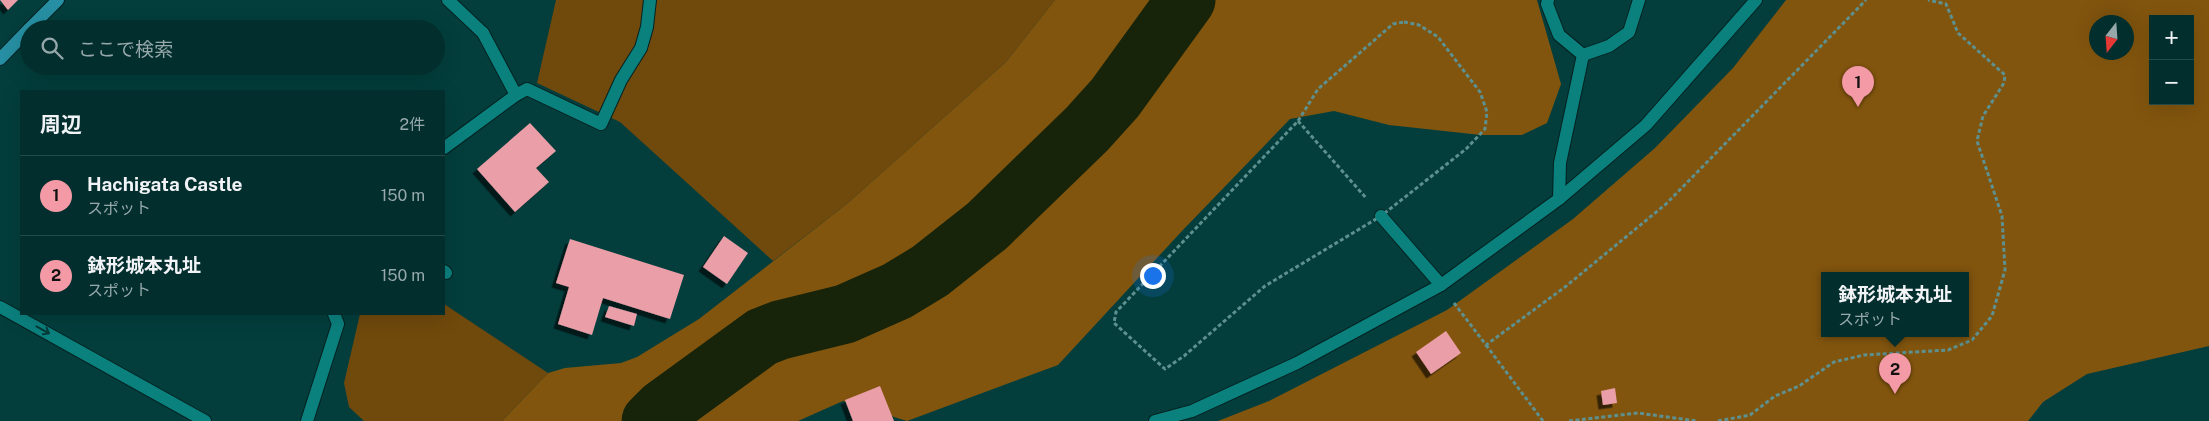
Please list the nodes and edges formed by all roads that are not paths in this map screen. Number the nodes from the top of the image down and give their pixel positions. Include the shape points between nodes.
1 (58, 0) edge
2 (448, 0) edge
3 (650, 0) edge
4 (1548, 0) edge
5 (1639, 0) edge
6 (1756, 0) edge
7 (38, 20) edge
8 (20, 38) edge
9 (1583, 55) junction
10 (0, 59) edge
11 (516, 95) junction
12 (445, 147) edge
13 (1559, 199) junction
14 (1378, 212) road end
15 (1441, 285) junction
16 (0, 307) edge
17 (334, 315) edge
18 (205, 421) edge
19 (307, 421) edge
20 (1155, 421) edge

1 - 7 main road
2 - 11 street via 483,32
3 - 11 street via 641,48 621,80 601,124 527,89
4 - 9 street via 1559,35
5 - 9 street via 1629,32 1609,46
6 - 13 street via 1646,125
8 - 10 main road
9 - 13 street via 1560,163
11 - 12 street
13 - 15 street
14 - 15 street
15 - 20 street via 1297,363 1192,411
16 -> 18 street
17 - 19 street via 338,324

